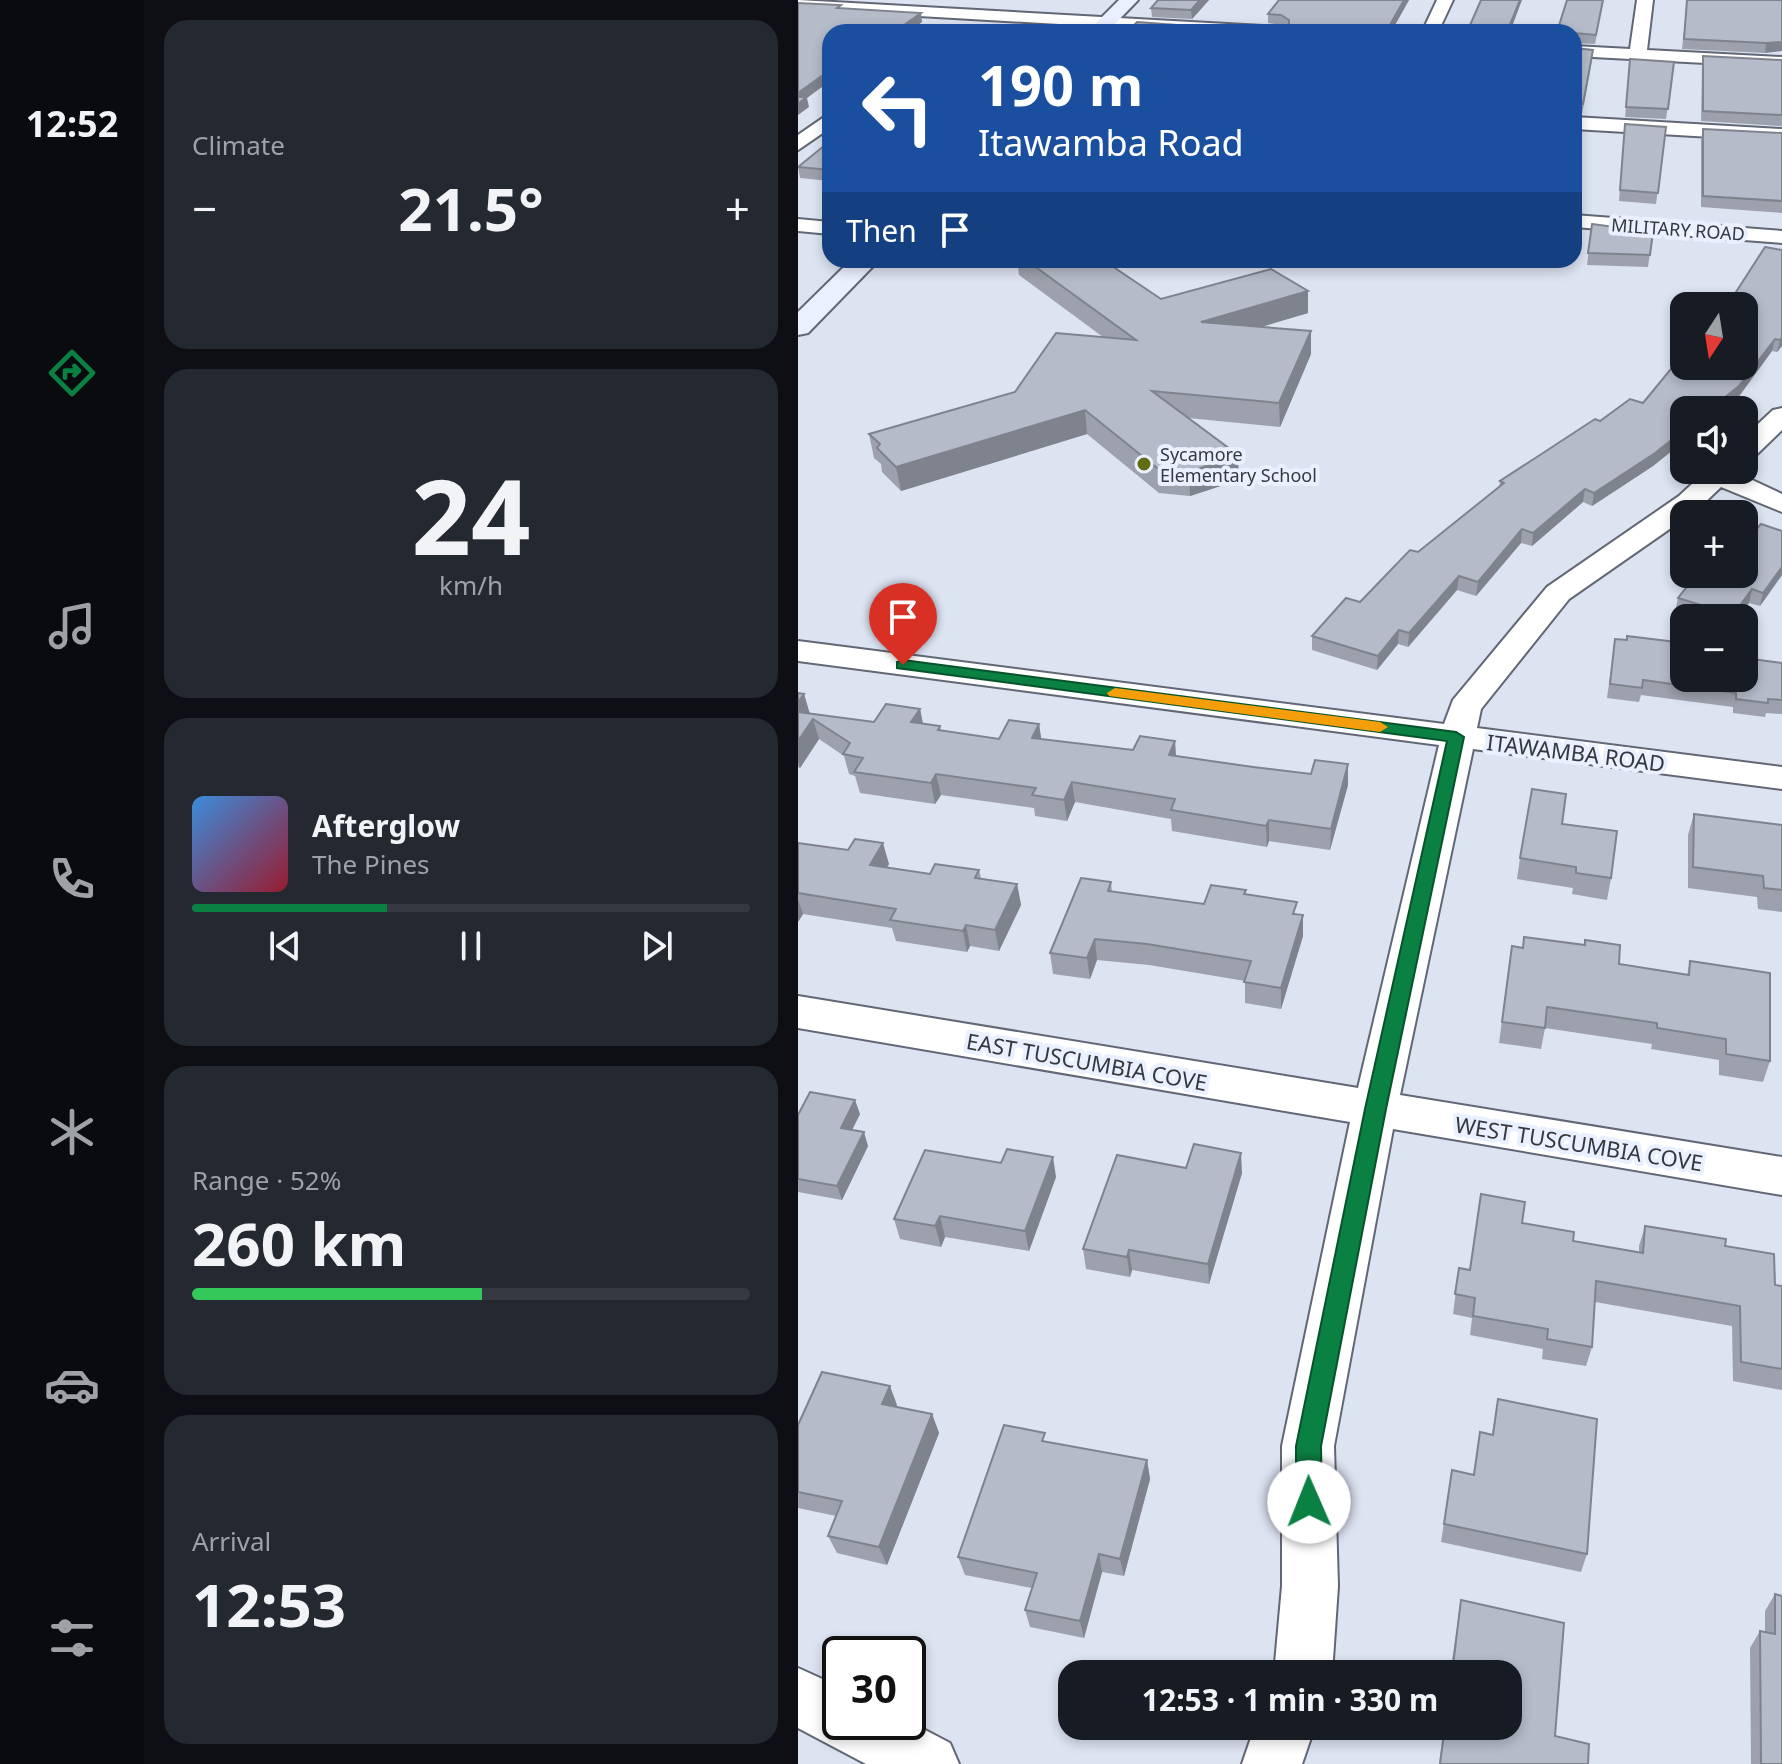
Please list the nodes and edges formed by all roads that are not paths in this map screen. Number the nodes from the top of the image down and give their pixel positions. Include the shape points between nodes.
1 (1100, 0) edge
2 (1129, 0) edge
3 (1445, 0) edge
4 (1645, 0) edge
5 (798, 4) edge
6 (1238, 10) dead end
7 (1047, 24) edge
8 (1074, 24) edge
9 (1104, 24) edge
10 (1227, 24) edge
11 (1434, 24) edge
12 (1582, 52) edge
13 (1638, 55) junction
14 (1782, 62) edge
15 (1582, 123) edge
16 (822, 125) edge
17 (1782, 135) edge
18 (798, 144) edge
19 (1582, 222) edge
20 (798, 225) edge
21 (822, 227) edge
22 (1782, 237) edge
23 (858, 268) edge
24 (798, 327) edge
25 (1782, 416) edge
26 (1758, 438) edge
27 (1708, 484) edge
28 (1754, 484) edge
29 (1782, 504) edge
30 (798, 651) edge
31 (1456, 737) junction
32 (1782, 778) edge
33 (798, 1012) edge
34 (1375, 1109) junction
35 (1782, 1176) edge
36 (1304, 1660) edge
37 (798, 1697) edge
38 (822, 1709) edge
39 (878, 1740) edge
40 (1280, 1740) edge
41 (910, 1759) edge
42 (1272, 1764) edge

1 - 8 street
2 - 9 street
3 - 11 street
4 - 13 street
5 - 7 street
6 - 10 street
12 - 13 street
13 - 14 street
15 - 17 street
16 - 18 street
19 - 22 street, MILITARY ROAD
20 - 21 street
23 - 24 street
25 - 26 street
27 - 31 street via 1558,593 1465,707
28 - 29 street
30 - 31 street, ITAWAMBA ROAD
31 - 32 street, ITAWAMBA ROAD
31 - 34 street
33 - 34 street, EAST TUSCUMBIA COVE
34 - 35 street, WEST TUSCUMBIA COVE
34 - 36 street via 1308,1446 1310,1586
37 - 38 street
39 - 41 street
40 - 42 street

